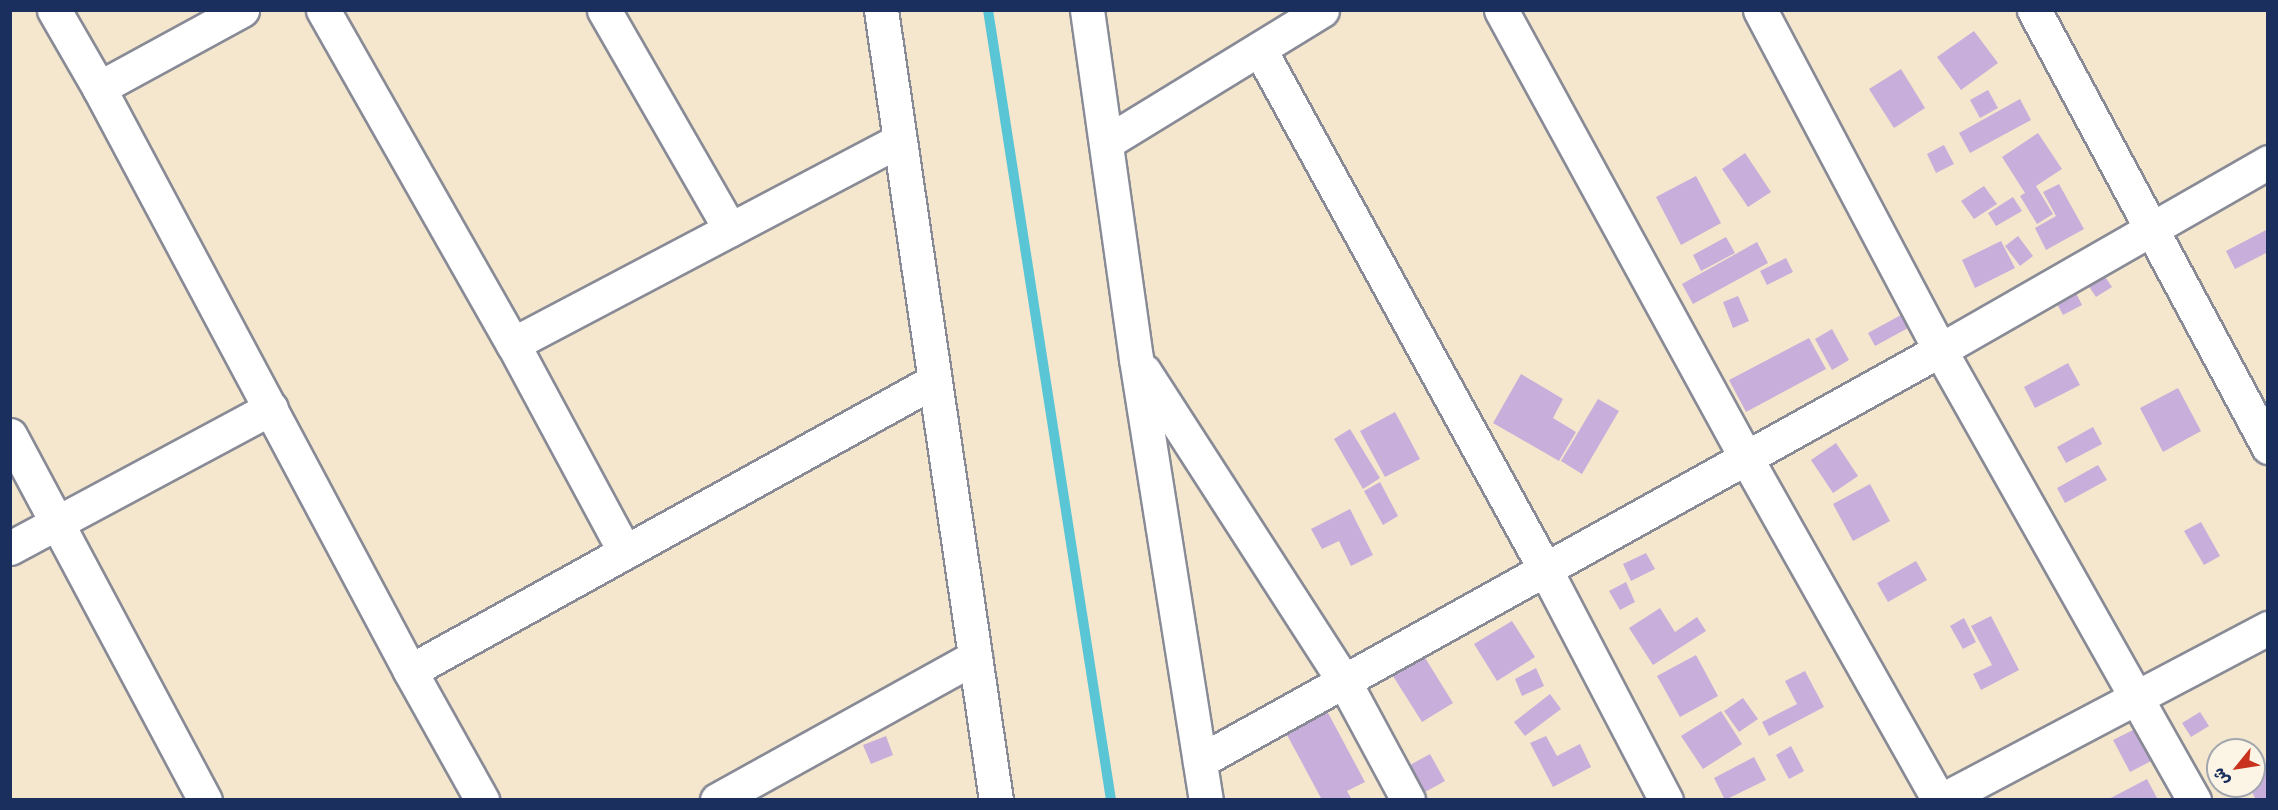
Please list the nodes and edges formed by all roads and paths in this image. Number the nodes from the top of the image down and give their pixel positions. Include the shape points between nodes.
1 (54, 10) edge
2 (242, 10) edge
3 (323, 10) edge
4 (604, 10) edge
5 (881, 10) edge
6 (1087, 10) edge
7 (1322, 10) edge
8 (1501, 10) edge
9 (1760, 10) edge
10 (2034, 10) edge
11 (1260, 50) junction
12 (99, 88) junction
13 (900, 140) junction
14 (1107, 142) junction
15 (2268, 162) edge
16 (2151, 228) junction
17 (730, 229) junction
18 (513, 344) junction
19 (1940, 350) junction
20 (1136, 359) junction
21 (934, 381) junction
22 (272, 408) junction
23 (10, 435) edge
24 (2268, 447) edge
25 (1745, 456) junction
26 (58, 522) junction
27 (10, 548) edge
28 (625, 552) junction
29 (1545, 569) junction
30 (2268, 628) edge
31 (975, 657) junction
32 (410, 671) junction
33 (1344, 681) junction
34 (2136, 695) junction
35 (1200, 761) junction
36 (205, 800) edge
37 (482, 800) edge
38 (717, 800) edge
39 (996, 800) edge
40 (1206, 800) edge
41 (1408, 800) edge
42 (1666, 800) edge
43 (1940, 800) edge
44 (2194, 800) edge

1 - 12 street
2 - 12 street
3 - 18 street
4 - 17 street
5 - 13 street
6 - 14 street
7 - 11 street
8 - 25 street
9 - 19 street
10 - 16 street
11 - 14 street
11 - 29 street
12 - 22 street
13 - 17 street
13 - 21 street
14 - 20 street
15 - 16 street
16 - 19 street
16 - 24 street
17 - 18 street
18 - 28 street
19 - 25 street
19 - 34 street
20 - 33 street
20 - 35 street
21 - 28 street
21 - 31 street
22 - 26 street
22 - 32 street
23 - 26 street
25 - 29 street
25 - 43 street
26 - 27 street
26 - 36 street
28 - 32 street
29 - 33 street
29 - 42 street
30 - 34 street
31 - 38 street
31 - 39 street
32 - 37 street
33 - 35 street
33 - 41 street
34 - 43 street
34 - 44 street
35 - 40 street

